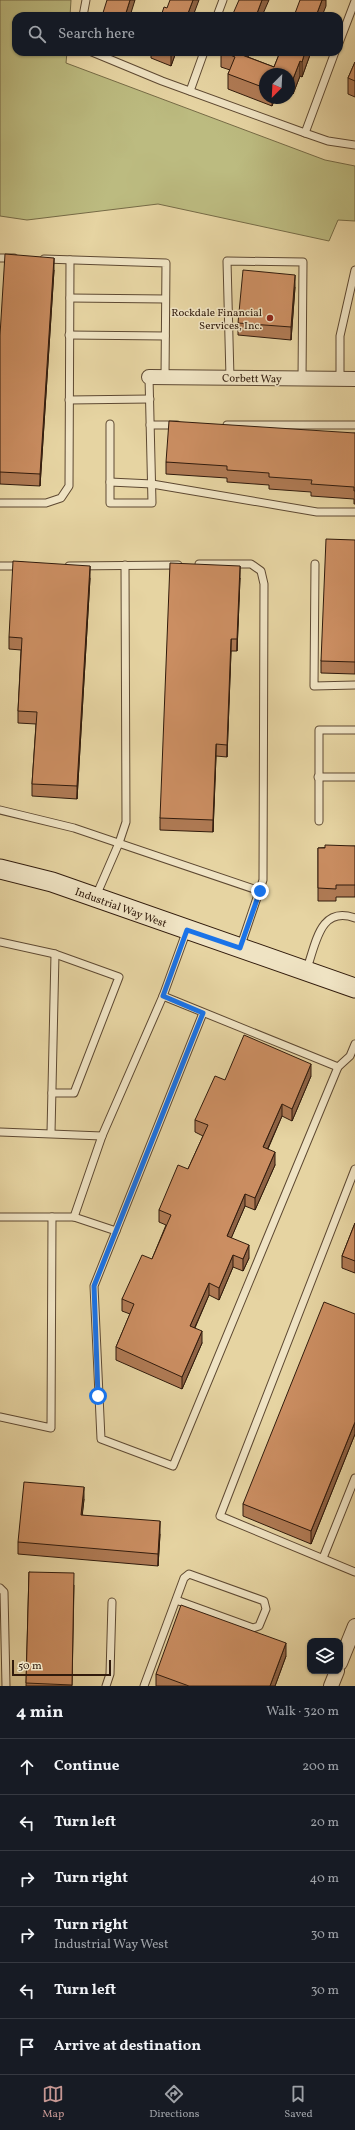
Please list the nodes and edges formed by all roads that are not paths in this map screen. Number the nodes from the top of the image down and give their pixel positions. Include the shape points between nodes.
1 (86, 0) edge
2 (223, 0) edge
3 (355, 0) edge
4 (84, 12) edge
5 (218, 12) edge
6 (343, 32) edge
7 (102, 56) edge
8 (203, 56) edge
9 (334, 56) edge
10 (190, 91) junction
11 (305, 133) junction
12 (355, 145) edge
13 (0, 258) edge
14 (23, 258) edge
15 (39, 259) edge
16 (70, 260) junction
17 (355, 270) edge
18 (70, 298) junction
19 (166, 298) junction
20 (69, 336) junction
21 (165, 336) junction
22 (149, 377) joint
23 (165, 378) junction
24 (230, 378) junction
25 (302, 379) junction
26 (340, 379) junction
27 (355, 380) edge
28 (150, 399) junction
29 (69, 400) junction
30 (110, 424) dead end
31 (150, 425) junction
32 (182, 425) edge
33 (221, 425) edge
34 (355, 425) edge
35 (110, 482) junction
36 (152, 484) junction
37 (0, 502) edge
38 (355, 512) edge
39 (315, 564) dead end
40 (125, 565) junction
41 (0, 566) edge
42 (31, 566) edge
43 (63, 566) edge
44 (355, 686) edge
45 (355, 730) edge
46 (318, 777) junction
47 (355, 777) edge
48 (0, 810) edge
49 (319, 821) dead end
50 (119, 844) junction
51 (0, 869) edge
52 (260, 891) junction
53 (95, 898) junction
54 (355, 918) edge
55 (187, 930) junction
56 (0, 942) edge
57 (240, 948) junction
58 (55, 954) junction
59 (306, 971) junction
60 (355, 988) edge
61 (163, 996) junction
62 (203, 1013) junction
63 (355, 1044) edge
64 (338, 1067) junction
65 (52, 1093) junction
66 (0, 1132) edge
67 (51, 1133) junction
68 (102, 1136) junction
69 (355, 1169) edge
70 (0, 1217) edge
71 (52, 1217) junction
72 (74, 1217) junction
73 (116, 1231) junction
74 (0, 1417) edge
75 (355, 1478) edge
76 (323, 1558) junction
77 (355, 1572) edge
78 (0, 1588) edge
79 (176, 1600) junction
80 (112, 1602) dead end
81 (354, 1629) edge
82 (343, 1656) edge
83 (336, 1674) edge
84 (6, 1686) edge
85 (106, 1686) edge
86 (144, 1686) edge
87 (331, 1686) edge

1 - 4 lane
2 - 5 lane
3 - 6 lane
7 - 10 lane
8 - 10 lane
9 - 11 lane
10 - 11 lane
11 - 12 lane via 328,141
13 - 14 lane
15 - 16 lane
16 - 18 lane
16 - 19 lane via 166,263
17 - 26 lane via 340,336
18 - 19 lane
18 - 20 lane
19 - 21 lane
20 - 21 lane
20 - 29 lane
21 - 23 lane
22 - 23 street, Corbett Way
22 - 28 lane
23 - 24 street, Corbett Way
24 - 25 street, Corbett Way
24 - 25 lane via 228,261 303,262
25 - 26 street, Corbett Way
26 - 27 street, Corbett Way
28 - 29 lane
28 - 31 lane
29 - 37 lane via 69,486 61,498 46,503
30 - 35 lane
31 - 32 lane
31 - 36 lane
33 - 34 lane
35 - 36 lane
35 - 36 lane via 110,503 152,503
36 - 38 lane via 317,512
39 - 44 lane via 314,686
40 - 43 lane
40 - 50 lane via 126,822
40 - 52 lane via 250,564 261,571 264,584 263,880
41 - 42 lane
45 - 46 lane via 319,730
46 - 47 lane
46 - 49 lane
48 - 50 lane via 74,828
50 - 52 lane
50 - 53 lane
51 - 53 street, Industrial Way West via 52,882
52 - 57 lane
53 - 55 street, Industrial Way West
54 - 59 lane via 334,915 324,922
55 - 57 street, Industrial Way West
55 - 61 lane
56 - 58 lane
57 - 59 street, Industrial Way West
58 - 65 lane
58 - 65 lane via 119,977 74,1093
59 - 60 street, Industrial Way West
61 - 62 lane
61 - 68 lane
62 - 64 lane
62 - 73 lane
63 - 64 lane via 350,1056
64 - 73 lane via 173,1466 101,1439 94,1286
65 - 67 lane
66 - 67 lane
67 - 68 lane
68 - 72 lane
69 - 76 lane via 220,1516
70 - 71 lane
71 - 72 lane
71 - 74 lane via 51,1428
72 - 73 lane
75 - 76 lane
76 - 77 lane
78 - 84 lane via 4,1592
79 - 79 lane via 253,1628 259,1626 266,1609 264,1601 190,1574 184,1578
79 - 86 lane
80 - 85 lane via 110,1674
81 - 82 street
83 - 87 street

